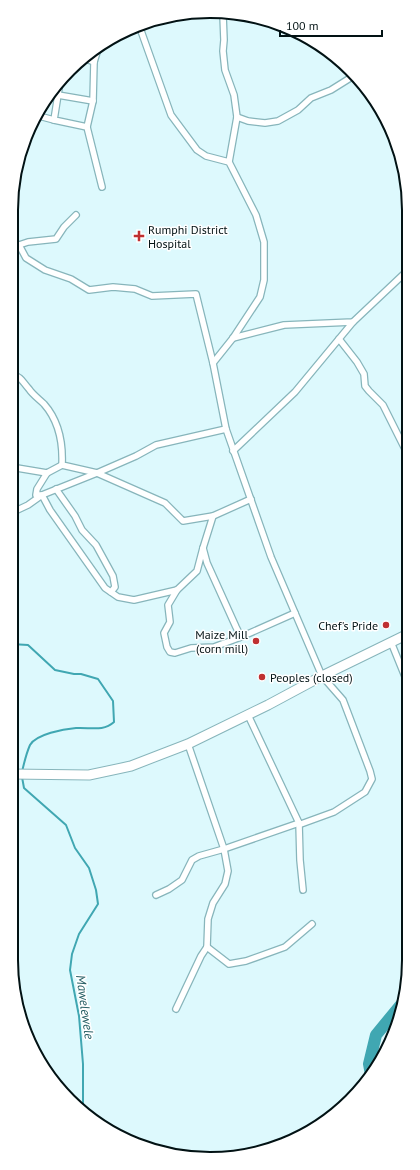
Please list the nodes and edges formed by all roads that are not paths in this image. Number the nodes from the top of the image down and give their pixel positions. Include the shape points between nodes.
1 (223, 18) edge
2 (141, 31) edge
3 (96, 56) edge
4 (89, 61) edge
5 (94, 62) junction
6 (350, 78) edge
7 (58, 95) joint
8 (93, 101) junction
9 (42, 117) edge
10 (237, 117) junction
11 (54, 120) junction
12 (87, 127) junction
13 (229, 162) junction
14 (102, 187) dead end
15 (76, 215) dead end
16 (18, 245) joint
17 (402, 277) edge
18 (353, 322) junction
19 (233, 338) junction
20 (339, 339) junction
21 (213, 363) junction
22 (18, 377) edge
23 (226, 429) junction
24 (402, 443) edge
25 (233, 451) junction
26 (62, 465) junction
27 (18, 468) edge
28 (47, 473) junction
29 (97, 473) junction
30 (56, 489) junction
31 (42, 496) junction
32 (252, 499) junction
33 (18, 510) edge
34 (213, 516) junction
35 (203, 548) junction
36 (176, 590) junction
37 (112, 592) junction
38 (295, 613) junction
39 (241, 637) junction
40 (402, 637) edge
41 (391, 642) junction
42 (402, 669) edge
43 (322, 676) junction
44 (248, 715) junction
45 (188, 744) junction
46 (18, 774) edge
47 (299, 823) junction
48 (224, 849) junction
49 (303, 890) dead end
50 (156, 895) dead end
51 (312, 924) dead end
52 (206, 947) junction
53 (176, 1009) dead end

1 - 10 street via 223,51
2 - 13 street via 171,115 197,150 206,156
3 - 5 street
4 - 5 street
5 - 8 street
6 - 10 street via 311,98 298,110 278,121 248,121
7 - 8 street
7 - 11 street
8 - 12 street
9 - 11 street
10 - 13 street
11 - 12 street
12 - 14 street
13 - 19 street via 256,215 264,242 264,280 260,297
15 - 16 street via 56,239
16 - 21 street via 26,258 45,270 70,279 89,290 113,287 136,290 152,296 196,294
17 - 18 street
18 - 19 street via 284,325
18 - 20 street
19 - 21 street
20 - 24 street via 357,362 364,374 365,386 383,405
20 - 25 street via 295,392
21 - 23 street
22 - 26 street via 45,405 57,425 63,448
23 - 25 street
23 - 29 street via 156,445
25 - 32 street
26 - 28 street
26 - 29 street
27 - 28 street
28 - 31 street via 37,490 36,495
29 - 30 street
29 - 34 street via 165,503 183,521
30 - 31 street
30 - 37 street via 82,530 96,545 113,576 115,587
31 - 33 street
31 - 37 street via 105,588
32 - 34 street
32 - 38 street via 271,557
34 - 35 street
35 - 36 street via 197,571
35 - 39 street via 207,563
36 - 37 street via 134,600 118,597
36 - 39 street via 168,605 170,622 164,633 170,652 214,647
38 - 39 street
38 - 43 street
40 - 41 main road
41 - 42 street
41 - 43 main road
43 - 44 main road
43 - 47 street via 343,700 372,779 364,792 334,812
44 - 45 main road
44 - 47 street
45 - 46 main road via 131,766 89,775
45 - 48 street
47 - 48 street
47 - 49 street
48 - 50 street via 192,860 182,880
48 - 52 street via 228,871 225,884 213,903 208,919
51 - 52 street via 285,946 246,961 229,964
52 - 53 street

